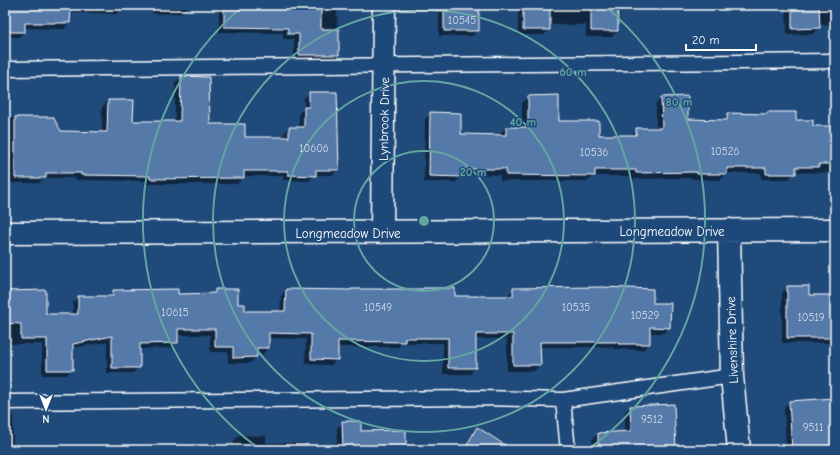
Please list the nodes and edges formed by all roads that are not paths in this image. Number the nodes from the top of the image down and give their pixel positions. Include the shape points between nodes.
1 (384, 5) edge
2 (835, 61) edge
3 (384, 66) junction
4 (5, 69) edge
5 (729, 230) junction
6 (835, 230) edge
7 (382, 232) junction
8 (5, 233) edge
9 (732, 376) junction
10 (562, 400) junction
11 (5, 402) edge
12 (568, 450) edge
13 (739, 450) edge

1 - 3 street, Lynbrook Drive
2 - 3 lane
3 - 4 lane
3 - 7 street, Lynbrook Drive
5 - 6 street, Longmeadow Drive
5 - 7 street, Longmeadow Drive
5 - 9 street, Livenshire Drive
7 - 8 street, Longmeadow Drive
9 - 10 lane
9 - 13 street, Livenshire Drive
10 - 11 lane via 471,398
10 - 12 lane

